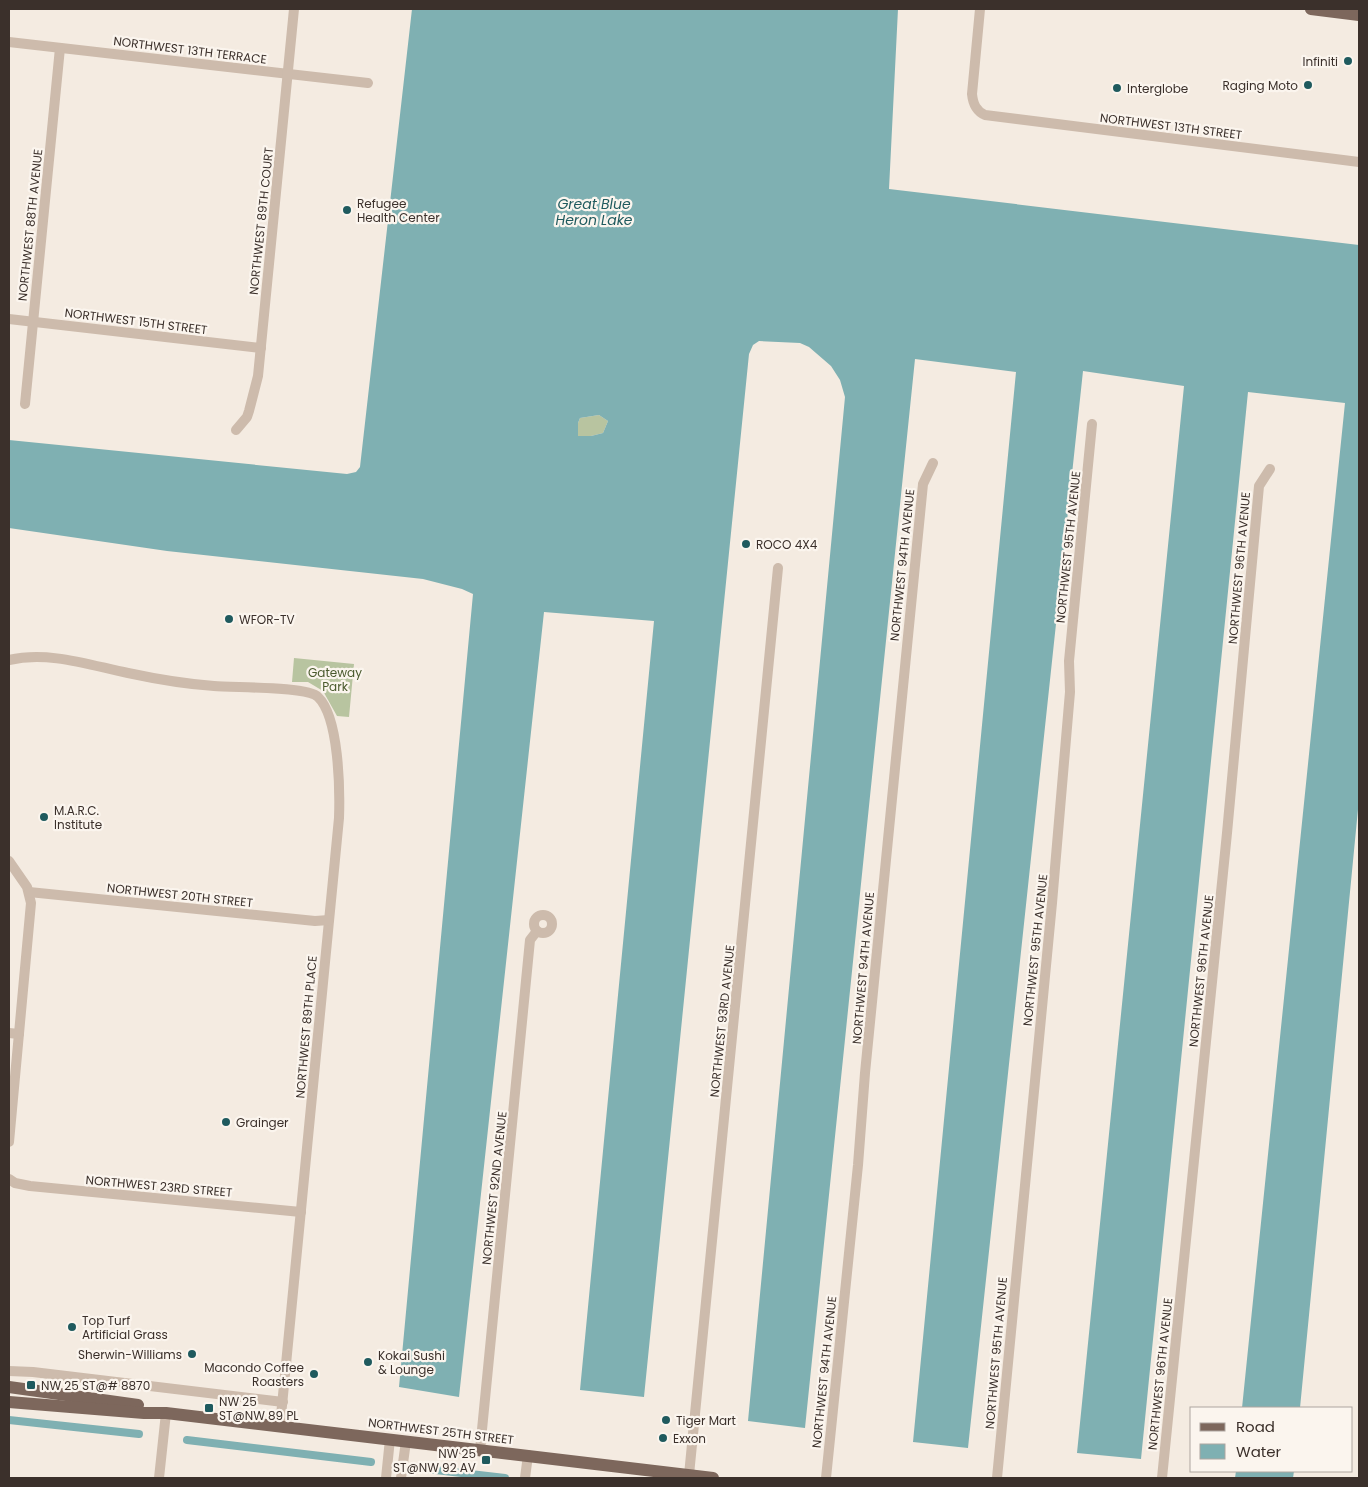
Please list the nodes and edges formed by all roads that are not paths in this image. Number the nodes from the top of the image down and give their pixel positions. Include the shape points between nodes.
1 (294, 9) edge
2 (980, 9) edge
3 (1311, 9) edge
4 (1359, 15) edge
5 (9, 42) edge
6 (60, 48) junction
7 (288, 74) junction
8 (368, 83) dead end
9 (1359, 162) edge
10 (9, 319) edge
11 (33, 322) junction
12 (261, 348) junction
13 (25, 404) dead end
14 (1092, 424) dead end
15 (236, 430) dead end
16 (934, 464) dead end
17 (1270, 469) dead end
18 (778, 568) dead end
19 (9, 660) edge
20 (9, 861) edge
21 (29, 892) junction
22 (329, 920) junction
23 (537, 931) dead end
24 (14, 1033) edge
25 (13, 1050) edge
26 (9, 1142) edge
27 (12, 1181) edge
28 (301, 1212) junction
29 (11, 1372) edge
30 (9, 1387) edge
31 (9, 1402) edge
32 (283, 1402) junction
33 (166, 1413) junction
34 (280, 1426) junction
35 (390, 1439) junction
36 (406, 1441) junction
37 (480, 1450) junction
38 (528, 1455) junction
39 (689, 1475) junction
40 (160, 1478) edge
41 (389, 1478) edge
42 (401, 1478) edge
43 (525, 1478) edge
44 (713, 1478) edge
45 (826, 1478) edge
46 (997, 1478) edge
47 (1162, 1478) edge

1 - 7 street, NORTHWEST 89TH COURT
2 - 9 street, NORTHWEST 13TH STREET via 972,94 974,106 980,113
3 - 4 main road
5 - 6 street, NORTHWEST 13TH TERRACE
6 - 7 street, NORTHWEST 13TH TERRACE
6 - 11 street, NORTHWEST 88TH AVENUE
7 - 8 street, NORTHWEST 13TH TERRACE
7 - 12 street, NORTHWEST 89TH COURT
10 - 11 street, NORTHWEST 15TH STREET
11 - 12 street, NORTHWEST 15TH STREET
11 - 13 street, NORTHWEST 88TH AVENUE
12 - 15 street, NORTHWEST 89TH COURT via 249,411
14 - 46 street, NORTHWEST 95TH AVENUE via 1069,661 1070,692 1052,902
16 - 45 street, NORTHWEST 94TH AVENUE via 923,484
17 - 47 street, NORTHWEST 96TH AVENUE via 1258,486 1225,856
18 - 39 street, NORTHWEST 93RD AVENUE
19 - 22 street, NORTHWEST 89TH PLACE via 56,658 178,682 297,690 316,695 330,720 339,777 339,818
20 - 21 street
21 - 22 street, NORTHWEST 20TH STREET
21 - 24 street via 31,909
22 - 28 street, NORTHWEST 89TH PLACE
23 - 37 street, NORTHWEST 92ND AVENUE via 530,940
24 - 25 street
25 - 26 street
27 - 28 street, NORTHWEST 23RD STREET via 43,1188
28 - 32 street, NORTHWEST 89TH PLACE
29 - 32 street
30 - 33 main road, NORTHWEST 25TH STREET via 144,1405
31 - 33 main road, NORTHWEST 25TH STREET
32 - 34 street, NORTHWEST 89TH PLACE
33 - 34 main road, NORTHWEST 25TH STREET
33 - 40 street
34 - 35 main road, NORTHWEST 25TH STREET
35 - 36 main road, NORTHWEST 25TH STREET
35 - 41 street
36 - 37 main road, NORTHWEST 25TH STREET
36 - 42 street
37 - 38 main road, NORTHWEST 25TH STREET
38 - 39 main road, NORTHWEST 25TH STREET
38 - 43 street
39 - 44 main road, NORTHWEST 25TH STREET

